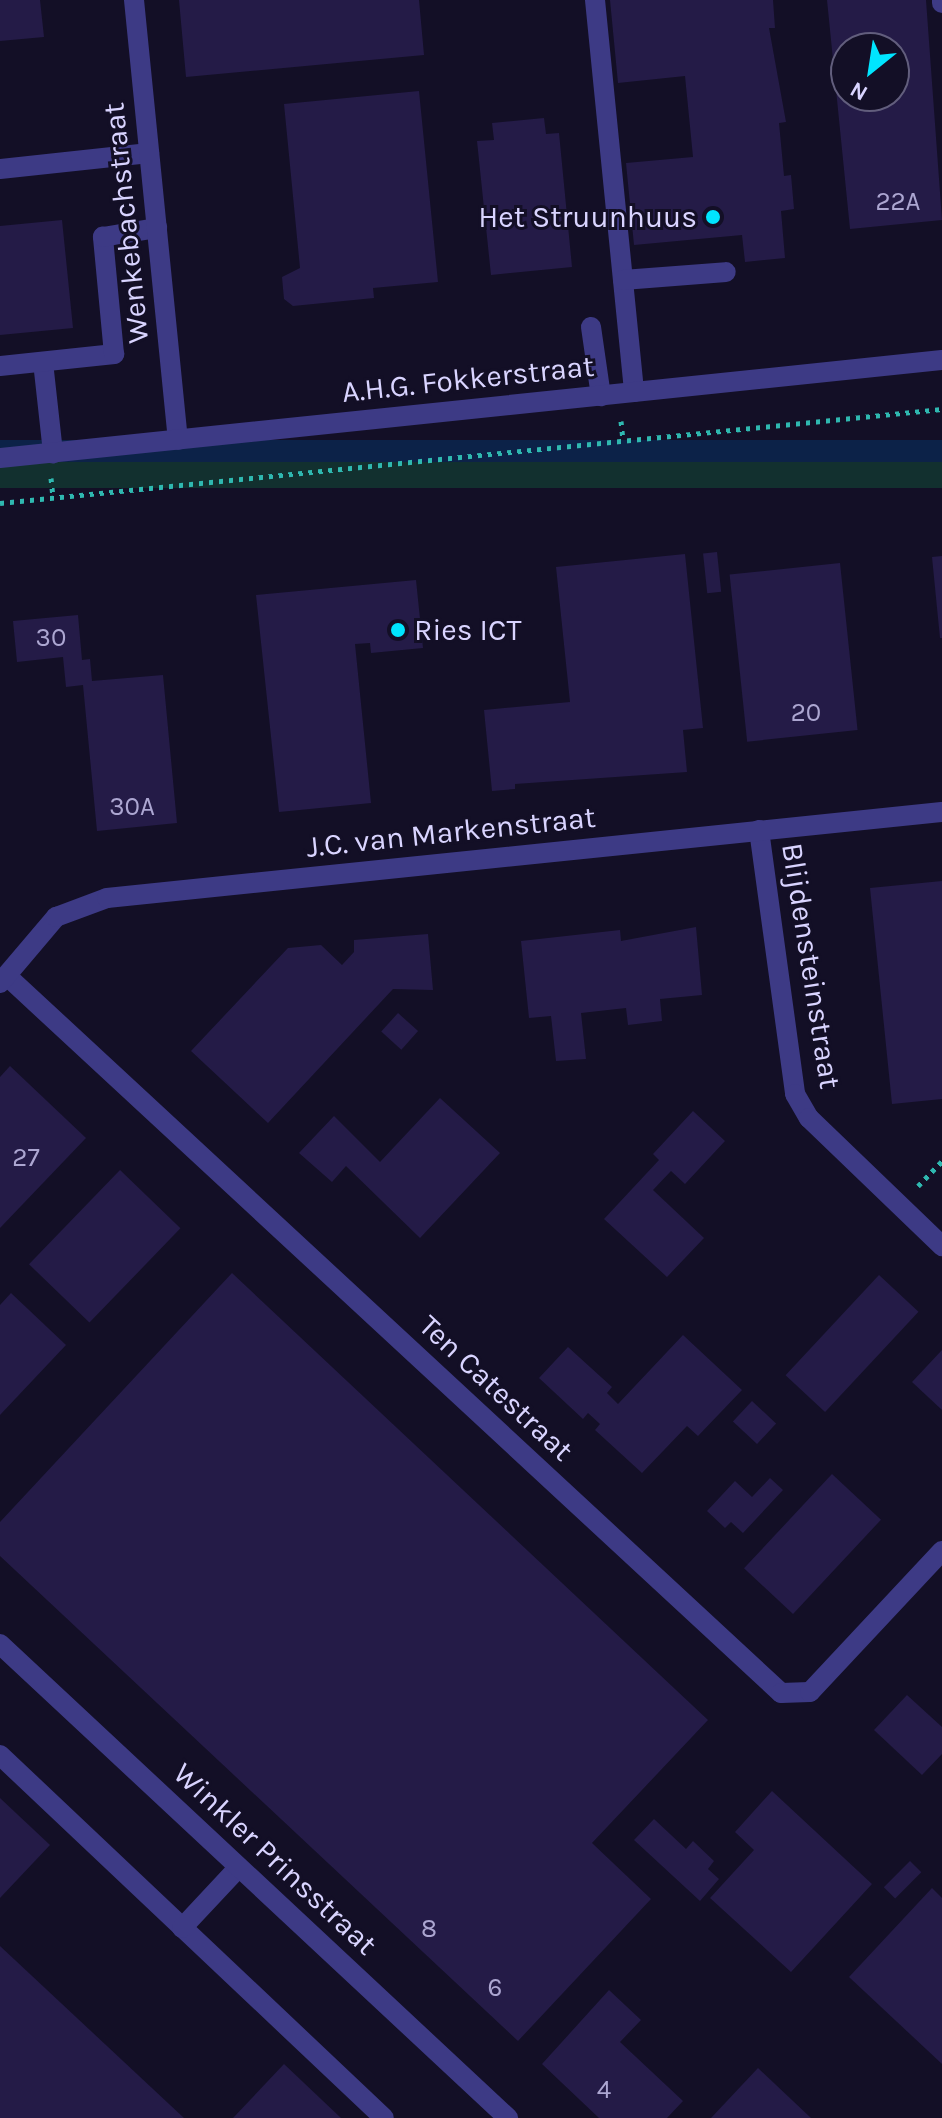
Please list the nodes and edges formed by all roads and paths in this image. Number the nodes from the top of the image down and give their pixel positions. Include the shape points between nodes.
1 (134, 0) edge
2 (595, 0) edge
3 (149, 153) junction
4 (0, 169) edge
5 (157, 228) junction
6 (726, 272) dead end
7 (623, 280) junction
8 (591, 327) dead end
9 (942, 360) edge
10 (43, 362) junction
11 (0, 366) edge
12 (634, 392) junction
13 (601, 396) junction
14 (942, 409) edge
15 (621, 418) dead end
16 (178, 440) junction
17 (623, 440) junction
18 (53, 453) junction
19 (0, 458) edge
20 (192, 473) dead end
21 (51, 476) dead end
22 (193, 482) junction
23 (53, 497) junction
24 (0, 503) edge
25 (942, 812) edge
26 (759, 830) junction
27 (3, 979) edge
28 (942, 1246) edge
29 (942, 1551) edge
30 (0, 1644) edge
31 (0, 1755) edge
32 (239, 1867) junction
33 (182, 1928) junction
34 (384, 2118) edge
35 (508, 2118) edge

1 - 3 street, Wenkebachstraat
2 - 7 street
3 - 4 street
3 - 5 street, Wenkebachstraat
5 - 10 street via 103,237 114,354
5 - 16 street, Wenkebachstraat
6 - 7 street
7 - 12 street
8 - 13 street
9 - 12 street, A.H.G. Fokkerstraat
10 - 11 street
10 - 18 street
12 - 13 street, A.H.G. Fokkerstraat
13 - 16 street, A.H.G. Fokkerstraat
14 - 17 path
15 - 17 path
16 - 18 street, A.H.G. Fokkerstraat
17 - 22 path
18 - 19 street, A.H.G. Fokkerstraat
20 - 22 path
21 - 23 path
22 - 23 path
23 - 24 path
25 - 26 street, J.C. van Markenstraat
26 - 27 street, J.C. van Markenstraat via 107,898 56,917
26 - 28 street, Blijdensteinstraat via 795,1094 809,1118
27 - 29 street, Ten Catestraat via 781,1693 810,1692
30 - 32 street, Winkler Prinsstraat
31 - 33 street
32 - 33 street
32 - 35 street, Winkler Prinsstraat
33 - 34 street

